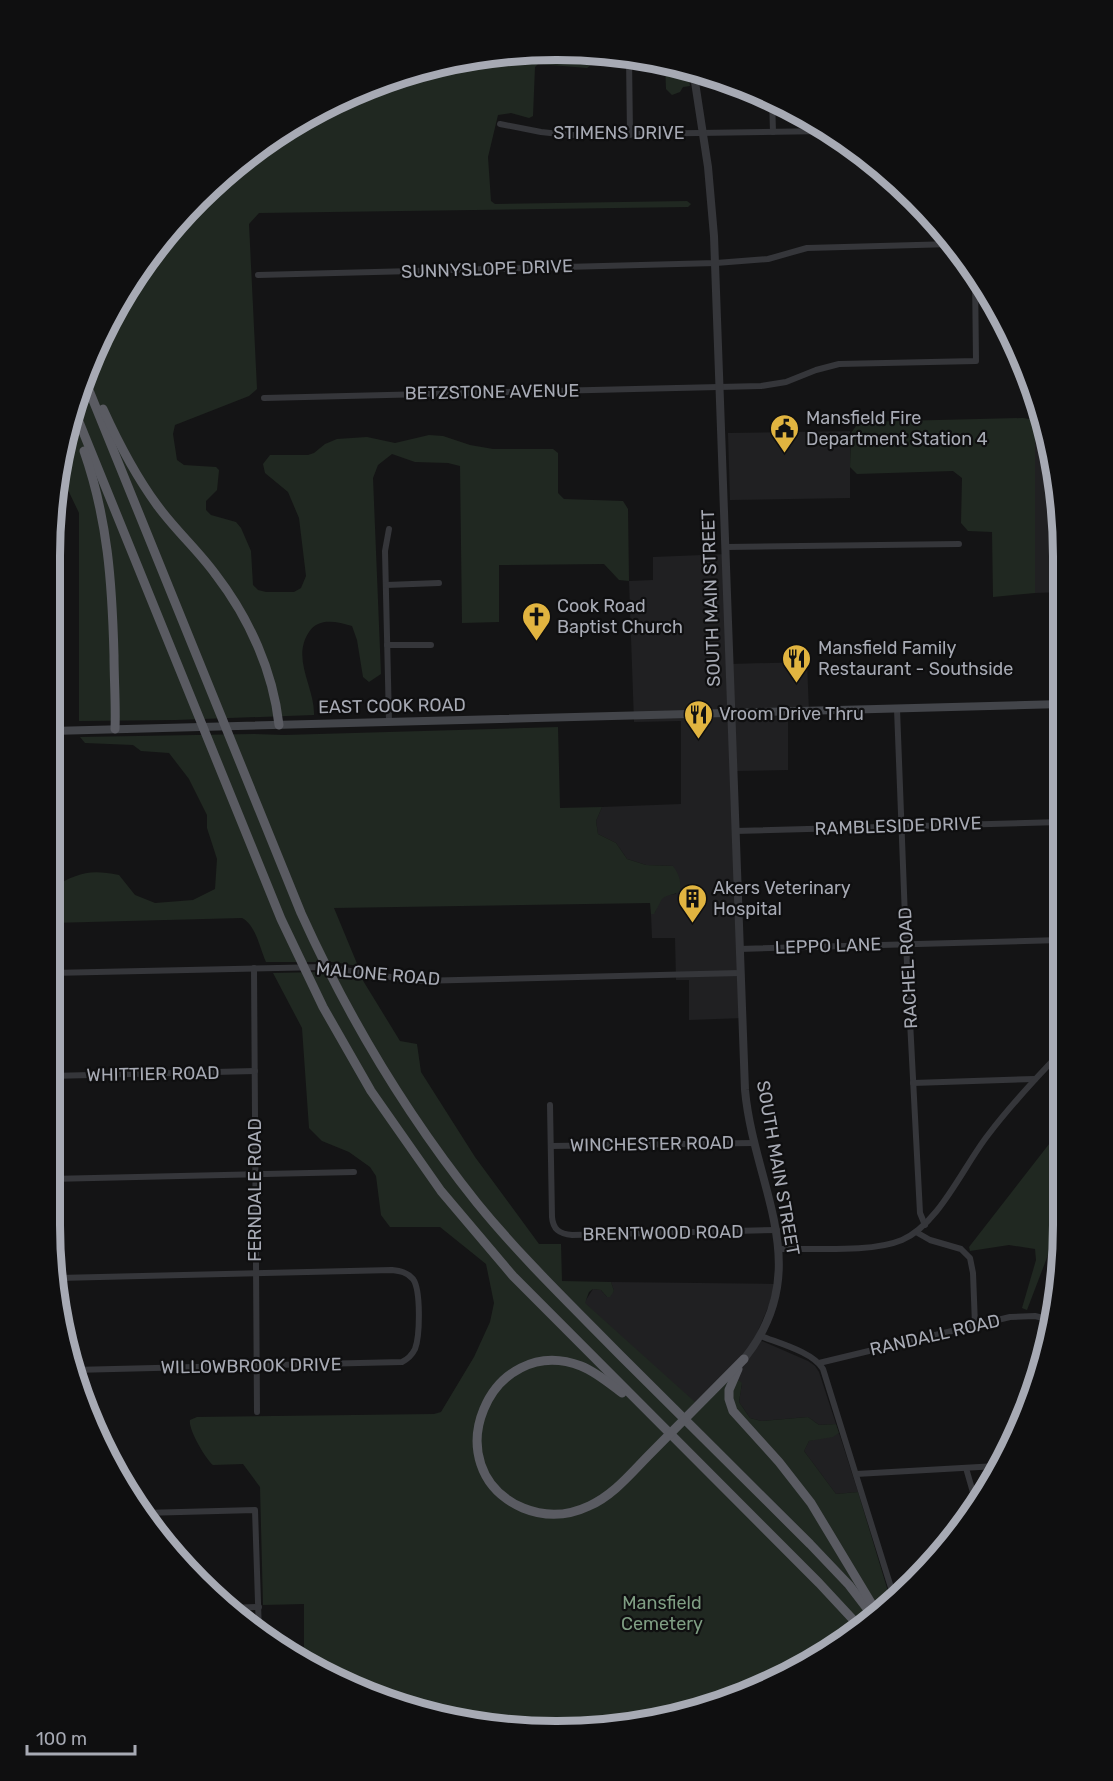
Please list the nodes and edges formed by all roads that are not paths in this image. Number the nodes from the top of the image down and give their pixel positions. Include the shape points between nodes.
1 (629, 66) edge
2 (695, 80) edge
3 (772, 109) edge
4 (500, 124) dead end
5 (811, 131) edge
6 (772, 132) junction
7 (703, 133) junction
8 (630, 135) junction
9 (942, 244) edge
10 (716, 263) junction
11 (258, 276) dead end
12 (975, 291) edge
13 (92, 382) edge
14 (721, 387) junction
15 (89, 390) edge
16 (264, 398) dead end
17 (79, 422) edge
18 (77, 429) edge
19 (388, 529) dead end
20 (959, 544) dead end
21 (726, 547) junction
22 (439, 583) dead end
23 (386, 585) junction
24 (387, 645) junction
25 (431, 645) dead end
26 (1053, 704) edge
27 (897, 709) junction
28 (731, 714) junction
29 (389, 722) junction
30 (279, 725) junction
31 (115, 729) junction
32 (60, 731) edge
33 (1053, 822) edge
34 (902, 826) junction
35 (735, 831) junction
36 (1053, 939) edge
37 (906, 944) junction
38 (739, 949) junction
39 (254, 968) junction
40 (60, 973) edge
41 (740, 973) junction
42 (1053, 1060) edge
43 (255, 1071) junction
44 (60, 1076) edge
45 (1035, 1079) junction
46 (914, 1083) junction
47 (549, 1105) dead end
48 (753, 1143) junction
49 (551, 1146) junction
50 (354, 1172) dead end
51 (255, 1174) junction
52 (60, 1179) edge
53 (925, 1225) junction
54 (777, 1230) junction
55 (916, 1232) junction
56 (780, 1249) junction
57 (255, 1273) junction
58 (63, 1278) edge
59 (1044, 1318) edge
60 (975, 1325) junction
61 (761, 1335) junction
62 (744, 1359) junction
63 (819, 1363) junction
64 (257, 1366) junction
65 (82, 1370) edge
66 (257, 1412) dead end
67 (651, 1415) junction
68 (990, 1467) edge
69 (966, 1468) junction
70 (856, 1474) junction
71 (973, 1493) edge
72 (153, 1513) edge
73 (894, 1589) edge
74 (259, 1607) junction
75 (873, 1607) edge
76 (241, 1608) edge
77 (868, 1611) edge
78 (854, 1621) edge
79 (259, 1622) edge

1 - 8 street
2 - 7 street, SOUTH MAIN STREET
3 - 6 street
4 - 8 street, STIMENS DRIVE via 556,134
5 - 6 street, STIMENS DRIVE
6 - 7 street, STIMENS DRIVE
7 - 8 street, STIMENS DRIVE
7 - 10 street, SOUTH MAIN STREET
9 - 10 street, SUNNYSLOPE DRIVE via 807,248 768,259
10 - 11 street, SUNNYSLOPE DRIVE
10 - 14 street, SOUTH MAIN STREET
12 - 14 street, BETZSTONE AVENUE via 976,361 839,364 775,385
13 - 30 highway via 114,433 148,492 216,574 244,618 265,666
14 - 16 street, BETZSTONE AVENUE
14 - 21 street, SOUTH MAIN STREET
15 - 77 highway via 301,913 361,1032 415,1119 477,1203 527,1261 826,1560
17 - 67 highway via 281,919 343,1044 406,1143 462,1217 513,1276
18 - 31 highway via 97,490 108,545
19 - 23 street
20 - 21 street
21 - 28 street, SOUTH MAIN STREET
22 - 23 street
23 - 24 street
24 - 25 street
24 - 29 street
26 - 27 main road, EAST COOK ROAD
27 - 28 main road, EAST COOK ROAD
27 - 34 street, RACHEL ROAD
28 - 29 main road, EAST COOK ROAD
28 - 35 street, SOUTH MAIN STREET
29 - 30 main road, EAST COOK ROAD
30 - 31 main road, EAST COOK ROAD
31 - 32 main road, EAST COOK ROAD
33 - 34 street, RAMBLESIDE DRIVE
34 - 35 street, RAMBLESIDE DRIVE
34 - 37 street, RACHEL ROAD
35 - 38 street, SOUTH MAIN STREET
36 - 37 street, LEPPO LANE
37 - 38 street, LEPPO LANE
37 - 46 street, RACHEL ROAD
38 - 41 street, SOUTH MAIN STREET
39 - 40 street, MALONE ROAD
39 - 41 street, MALONE ROAD via 324,967 417,981
39 - 43 street, FERNDALE ROAD
41 - 48 street, SOUTH MAIN STREET via 745,1090
42 - 45 street
43 - 44 street, WHITTIER ROAD
43 - 51 street, FERNDALE ROAD
45 - 46 street
45 - 53 street via 982,1142
46 - 53 street, RACHEL ROAD via 920,1213
47 - 49 street
48 - 49 street, WINCHESTER ROAD
48 - 54 street, SOUTH MAIN STREET
49 - 54 street, BRENTWOOD ROAD via 553,1225 559,1232 572,1235
50 - 51 street
51 - 52 street
51 - 57 street, FERNDALE ROAD
53 - 55 street
54 - 56 street, SOUTH MAIN STREET
55 - 56 street via 881,1246
55 - 60 street via 961,1249 970,1258
56 - 61 street, SOUTH MAIN STREET via 777,1292
57 - 58 street
57 - 64 street, FERNDALE ROAD
57 - 64 street, WILLOWBROOK DRIVE via 392,1270 412,1277 417,1291 417,1342 414,1352 402,1362
59 - 60 street, RANDALL ROAD via 1018,1316
60 - 63 street, RANDALL ROAD
61 - 62 street, SOUTH MAIN STREET
61 - 63 street
62 - 67 highway via 614,1489 579,1511 543,1514 518,1506 495,1488 479,1458 478,1426 490,1396 503,1380 535,1363 564,1361 588,1369
62 - 75 highway via 729,1390 733,1411 812,1503
63 - 70 street
64 - 65 street, WILLOWBROOK DRIVE
64 - 66 street, FERNDALE ROAD
67 - 78 highway
68 - 69 street
69 - 70 street
69 - 71 street
70 - 73 street
72 - 74 street via 255,1510
74 - 76 street
74 - 79 street

